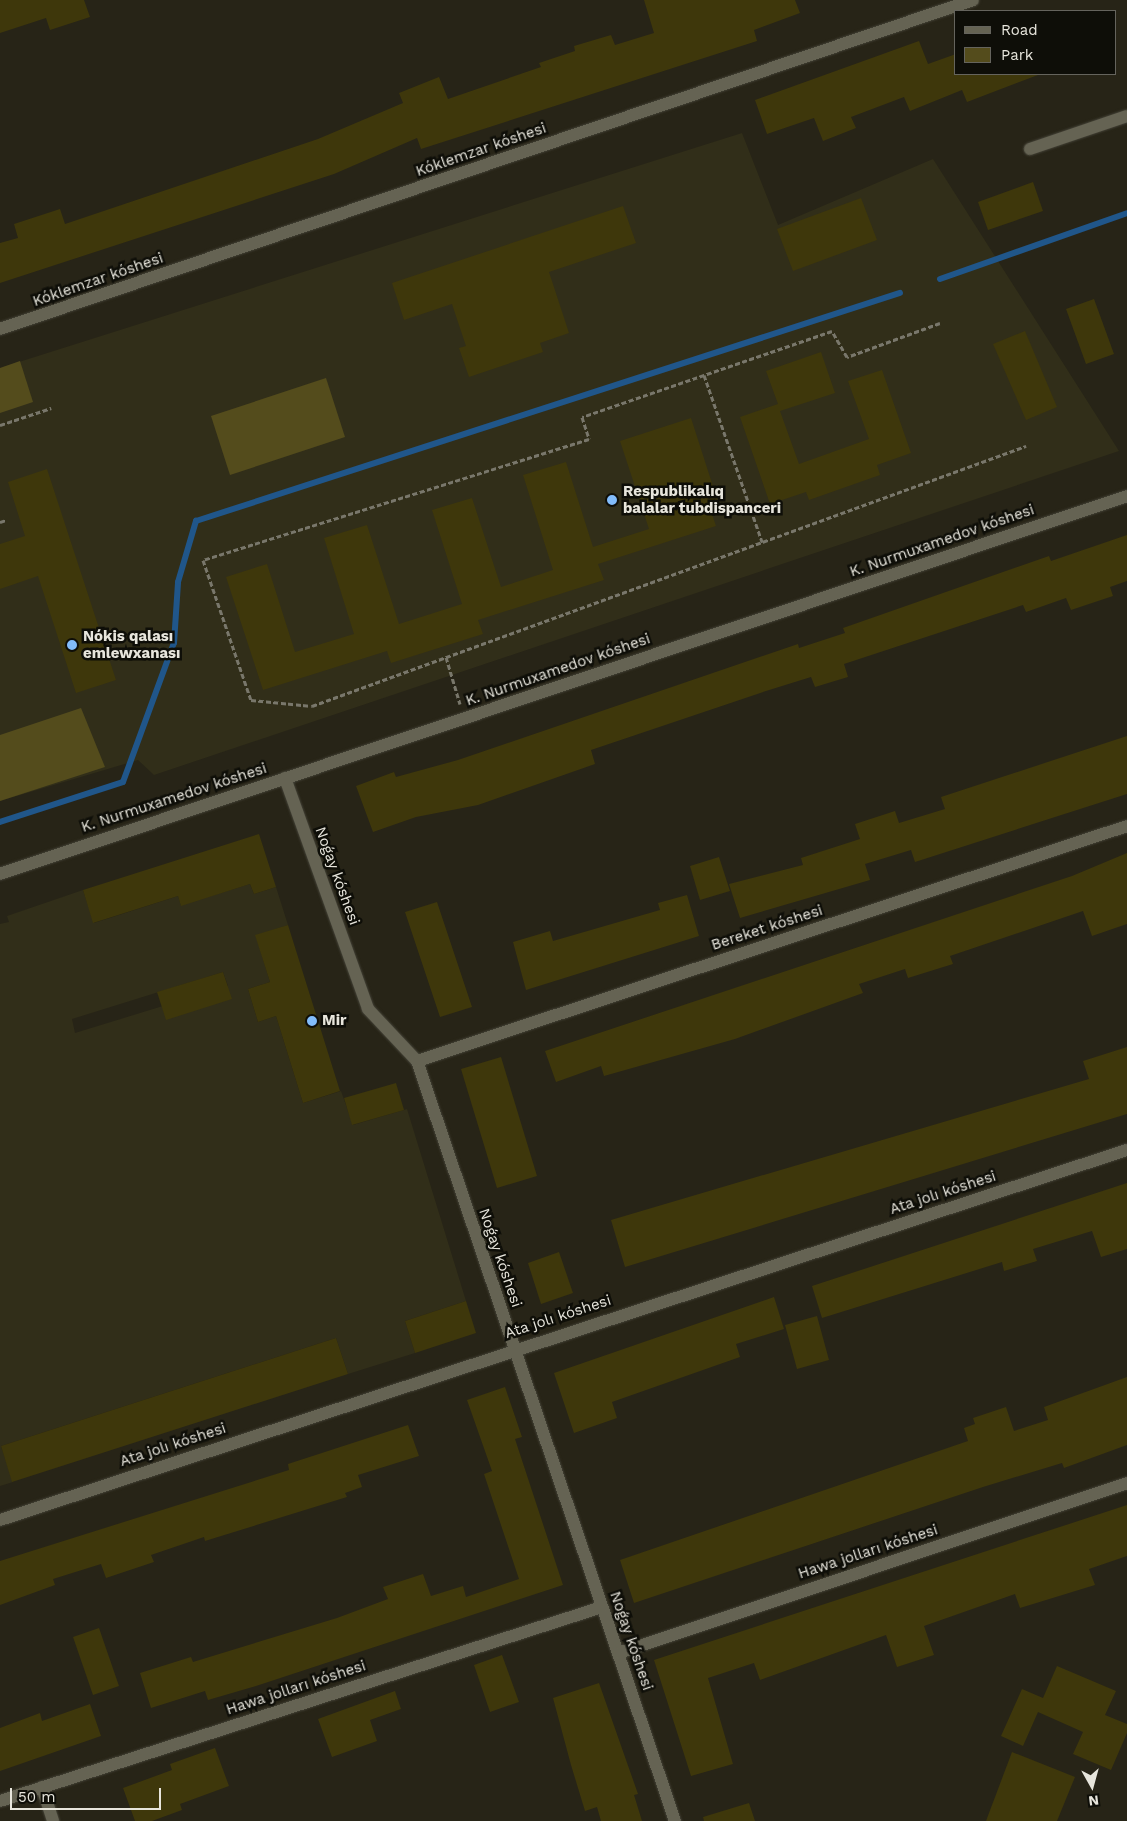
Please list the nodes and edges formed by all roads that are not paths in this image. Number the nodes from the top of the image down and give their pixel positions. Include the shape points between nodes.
1 (973, 0) edge
2 (1127, 116) edge
3 (1030, 149) dead end
4 (0, 329) edge
5 (1127, 496) edge
6 (285, 778) junction
7 (1127, 826) edge
8 (0, 874) edge
9 (417, 1061) junction
10 (1127, 1150) edge
11 (513, 1349) junction
12 (1127, 1483) edge
13 (0, 1520) edge
14 (602, 1607) junction
15 (619, 1653) junction
16 (42, 1787) junction
17 (0, 1801) edge
18 (53, 1821) edge
19 (675, 1821) edge

1 - 4 street, Kóklemzar kóshesi
2 - 3 street
5 - 6 street, K. Nurmuxamedov kóshesi
6 - 8 street, K. Nurmuxamedov kóshesi
6 - 9 street, Noǵay kóshesi via 368,1009
7 - 9 street, Bereket kóshesi
9 - 11 street, Noǵay kóshesi
10 - 11 street, Ata jolı kóshesi
11 - 13 street, Ata jolı kóshesi
11 - 14 street, Noǵay kóshesi
12 - 15 street, Hawa jolları kóshesi
14 - 15 street, Noǵay kóshesi
14 - 16 street, Hawa jolları kóshesi
15 - 19 street, Noǵay kóshesi
16 - 17 street, Hawa jolları kóshesi
16 - 18 street

